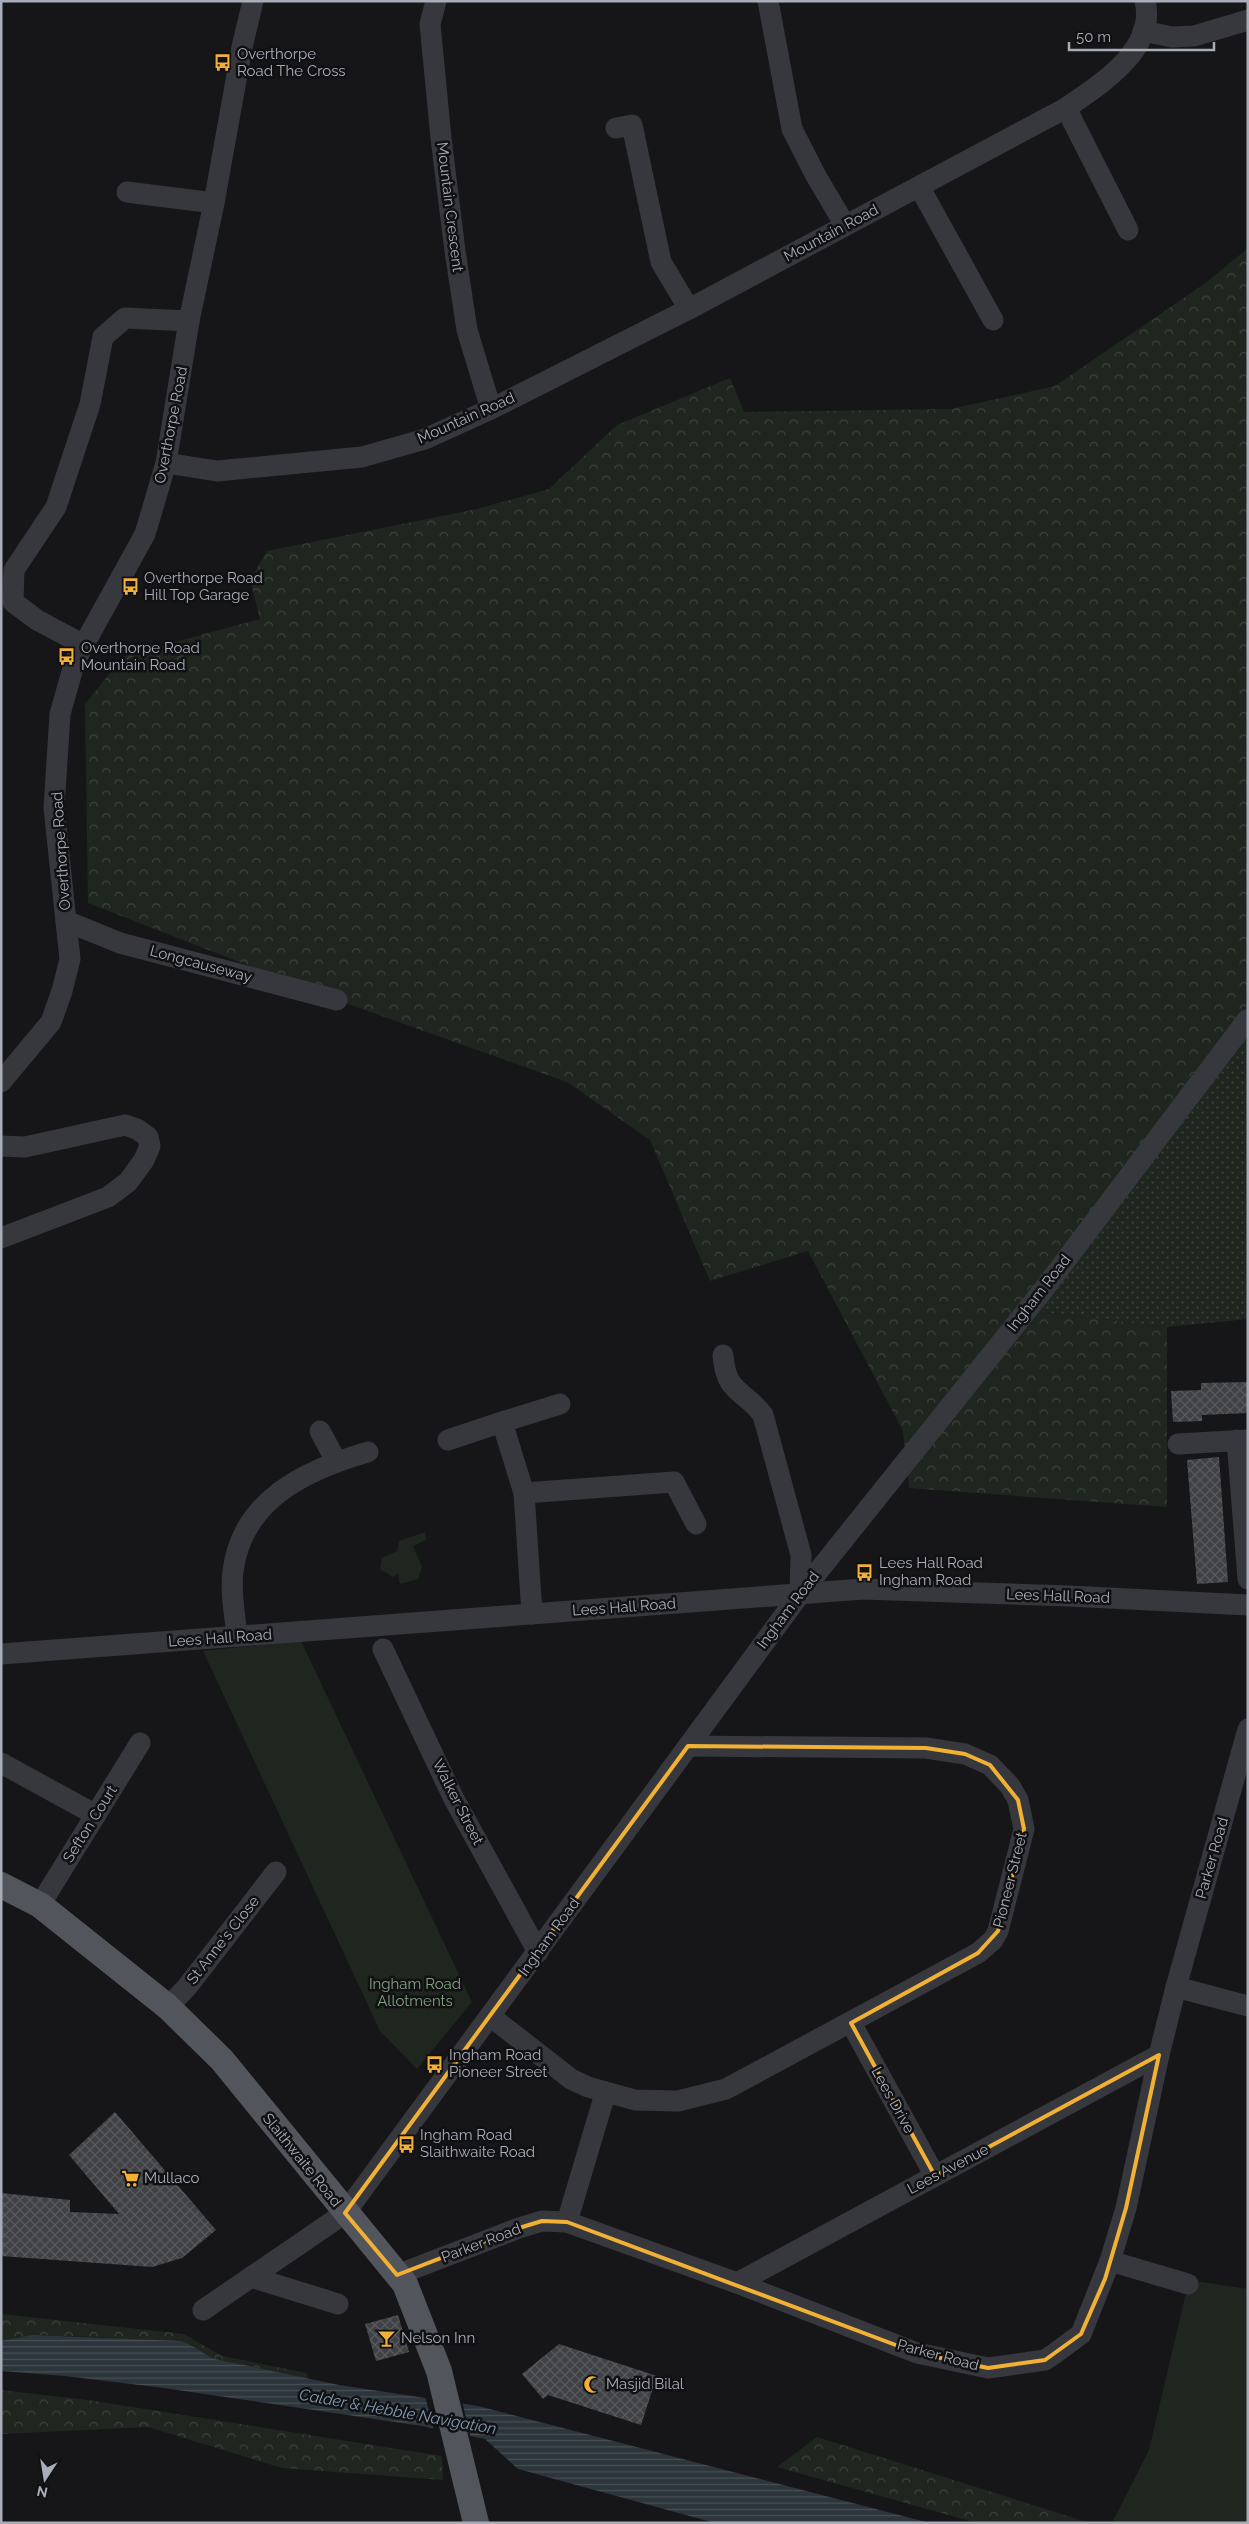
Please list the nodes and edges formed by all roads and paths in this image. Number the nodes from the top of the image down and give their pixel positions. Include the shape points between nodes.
1 (254, 1) edge
2 (436, 1) edge
3 (768, 1) edge
4 (1145, 1) edge
5 (1247, 24) edge
6 (1143, 31) junction
7 (1066, 108) junction
8 (616, 128) dead end
9 (920, 188) junction
10 (127, 192) dead end
11 (214, 203) junction
12 (845, 224) junction
13 (1128, 230) dead end
14 (689, 309) junction
15 (993, 320) dead end
16 (190, 321) junction
17 (491, 409) junction
18 (166, 463) junction
19 (84, 645) junction
20 (66, 921) junction
21 (337, 1000) dead end
22 (1247, 1020) edge
23 (1, 1082) edge
24 (1, 1146) edge
25 (1, 1238) edge
26 (723, 1355) dead end
27 (560, 1404) dead end
28 (502, 1422) junction
29 (320, 1432) dead end
30 (448, 1440) dead end
31 (1242, 1440) edge
32 (1178, 1444) dead end
33 (368, 1452) dead end
34 (336, 1461) junction
35 (524, 1493) junction
36 (696, 1524) dead end
37 (1248, 1579) edge
38 (800, 1594) junction
39 (1248, 1605) edge
40 (532, 1614) junction
41 (237, 1636) junction
42 (383, 1649) dead end
43 (1, 1654) edge
44 (1248, 1729) edge
45 (140, 1743) dead end
46 (688, 1746) junction
47 (1, 1763) edge
48 (96, 1815) junction
49 (276, 1872) dead end
50 (1, 1885) edge
51 (40, 1905) junction
52 (538, 1952) junction
53 (1176, 1987) junction
54 (1248, 2006) edge
55 (168, 2007) junction
56 (490, 2016) junction
57 (851, 2023) junction
58 (1159, 2055) junction
59 (605, 2094) junction
60 (936, 2176) junction
61 (345, 2213) junction
62 (566, 2222) junction
63 (1110, 2261) junction
64 (397, 2275) junction
65 (251, 2277) junction
66 (737, 2283) junction
67 (1188, 2284) dead end
68 (338, 2304) dead end
69 (203, 2310) dead end
70 (476, 2523) edge

1 - 11 street, Overthorpe Road via 242,47
2 - 17 street, Mountain Crescent via 430,24 455,251 467,330
3 - 12 street via 792,129
4 - 6 street, Mountain Road
5 - 6 street via 1194,36 1172,37
6 - 7 street, Mountain Road via 1130,56 1112,76
7 - 9 street, Mountain Road
7 - 13 street
8 - 14 street via 632,125 661,262
9 - 12 street, Mountain Road
9 - 15 street
10 - 11 street
11 - 16 street, Overthorpe Road
12 - 14 street, Mountain Road
14 - 17 street, Mountain Road
16 - 18 street, Overthorpe Road
16 - 19 street via 125,318 103,337 90,404 56,507 14,570 13,602 37,620
17 - 18 street, Mountain Road via 425,439 362,457 217,471
18 - 19 street, Overthorpe Road via 145,534
19 - 20 street, Overthorpe Road via 75,661 59,723 54,808
20 - 21 street, Longcauseway via 120,943
20 - 23 street, Overthorpe Road via 70,959 51,1022
22 - 38 street, Ingham Road via 1038,1296
24 - 25 street via 25,1147 125,1125 137,1128 148,1138 150,1146 128,1182 108,1198
26 - 38 street via 731,1384 763,1415 802,1555
27 - 28 street
28 - 30 street
28 - 35 street
29 - 34 street
31 - 32 street
31 - 37 street
33 - 34 street
34 - 41 street via 275,1493 247,1528 233,1573
35 - 36 street via 674,1482
35 - 40 street
38 - 39 street, Lees Hall Road via 863,1589
38 - 40 street, Lees Hall Road
38 - 46 street, Ingham Road
40 - 41 street, Lees Hall Road
41 - 43 street, Lees Hall Road
42 - 52 street, Walker Street via 454,1799
44 - 53 street, Parker Road
45 - 48 street, Sefton Court
46 - 52 street, Ingham Road
46 - 57 street, Pioneer Street via 926,1748 978,1758 990,1765 1010,1786 1018,1800 1024,1829 993,1940 978,1953
47 - 48 street
48 - 51 street, Sefton Court
49 - 55 street, St Anne's Close
50 - 51 main road, Slaithwaite Road
51 - 55 main road, Slaithwaite Road
52 - 56 street, Ingham Road
53 - 54 street
53 - 58 street, Parker Road
55 - 61 main road, Slaithwaite Road via 222,2060
56 - 59 street, Pioneer Street via 571,2079
56 - 61 street, Ingham Road
57 - 59 street, Pioneer Street via 726,2089 700,2097 657,2102
57 - 60 street, Lees Drive
58 - 60 street, Lees Avenue
58 - 63 street, Parker Road via 1126,2208
59 - 62 street
60 - 66 street, Lees Avenue
61 - 64 main road, Slaithwaite Road
61 - 65 street, Ingham Road
62 - 64 street, Parker Road via 542,2221 518,2228
62 - 66 street, Parker Road
63 - 66 street, Parker Road via 1081,2334 1045,2360 988,2368 917,2353
63 - 67 street
64 - 70 main road, Slaithwaite Road via 405,2284 439,2371
65 - 68 street
65 - 69 street, Ingham Road

